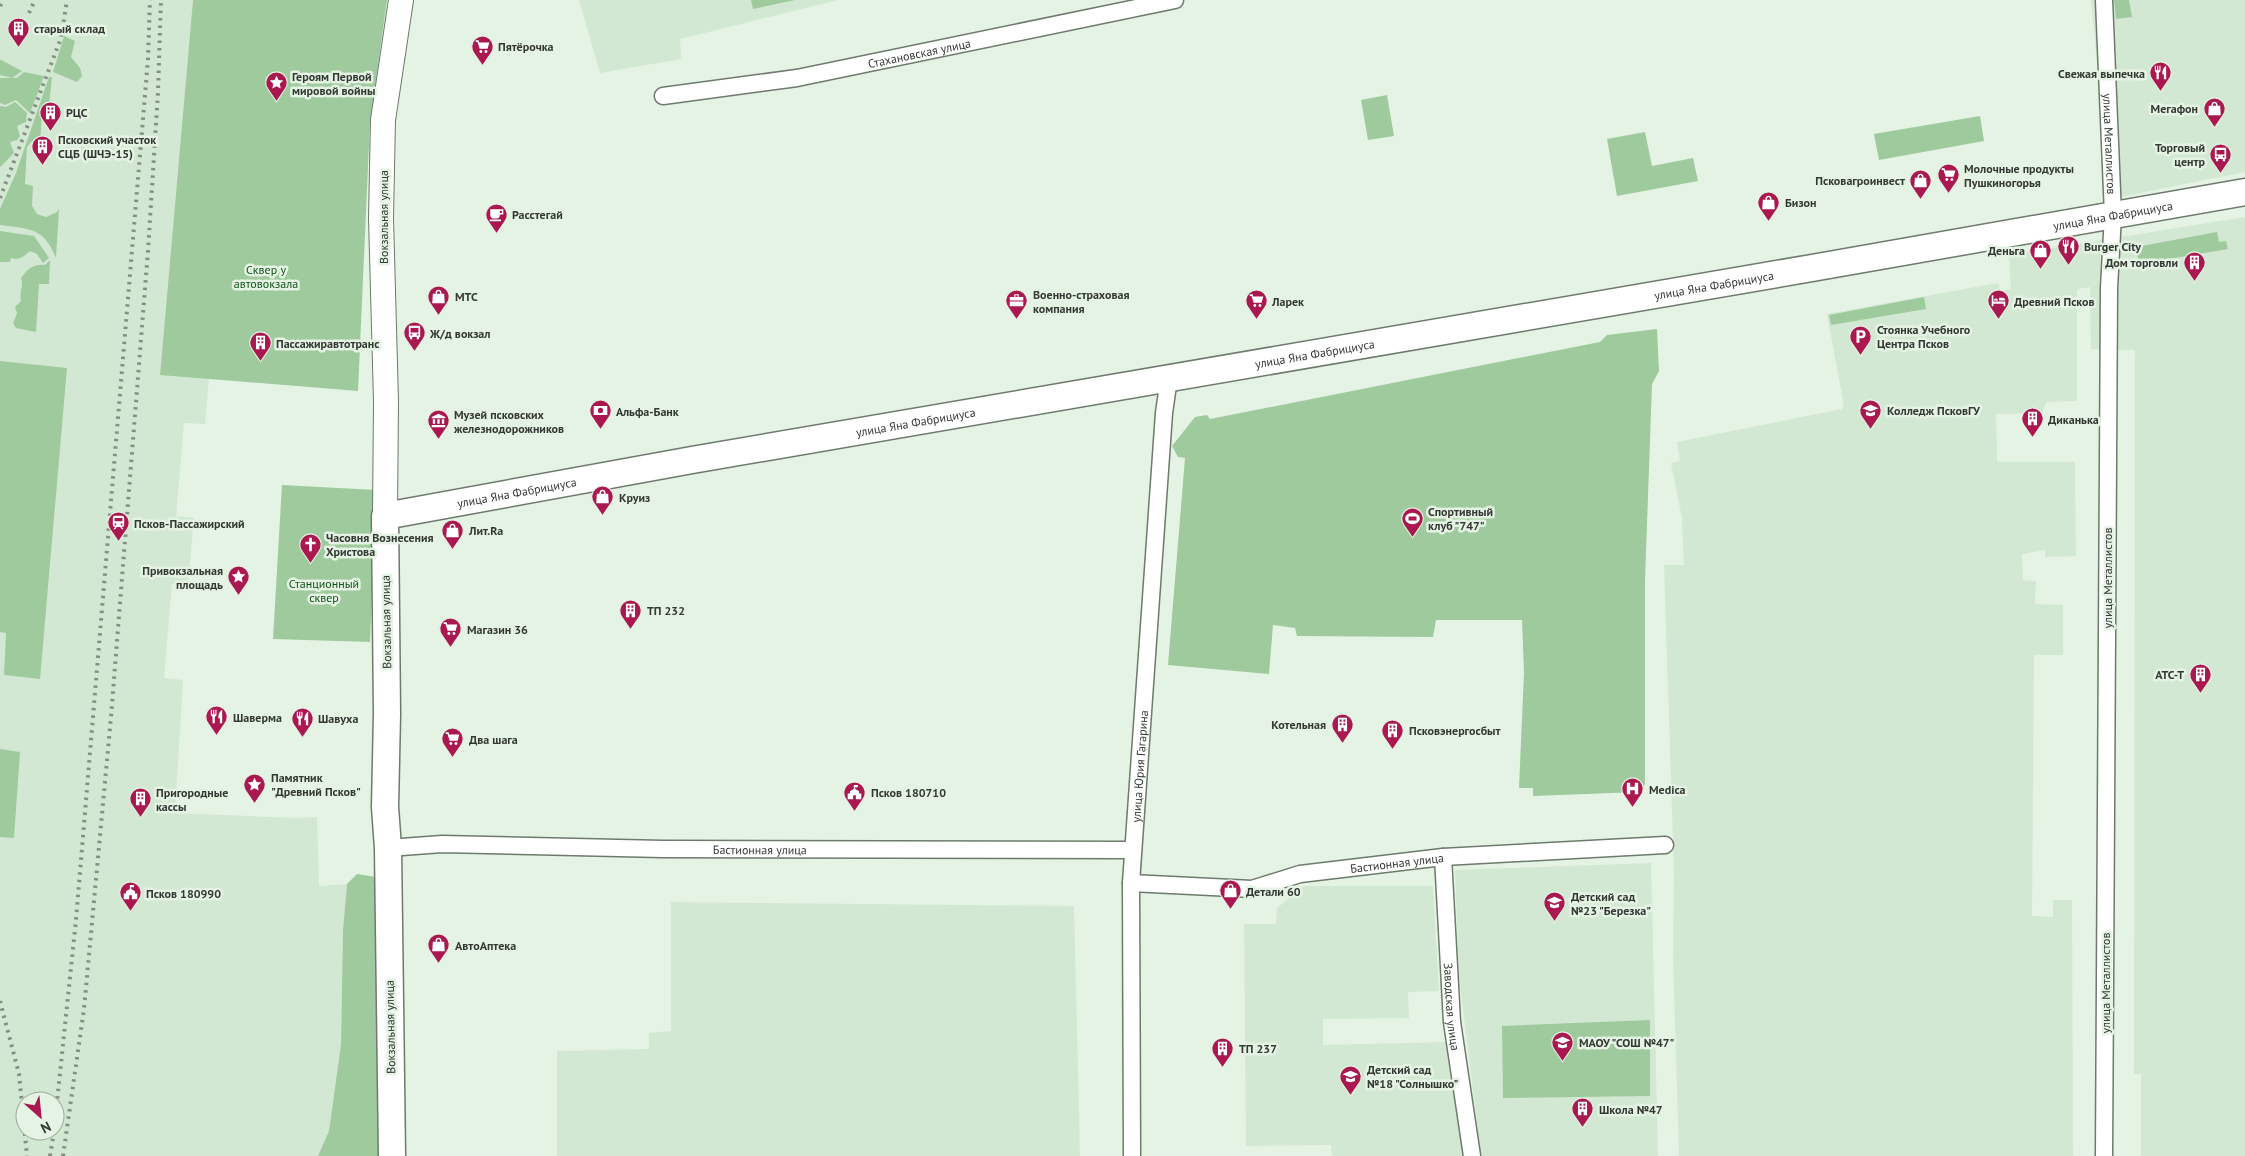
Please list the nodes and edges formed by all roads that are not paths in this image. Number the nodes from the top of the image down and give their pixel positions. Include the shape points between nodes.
1 (401, 0) edge
2 (1175, 0) edge
3 (2104, 0) edge
4 (663, 96) dead end
5 (2245, 192) edge
6 (2113, 214) junction
7 (1169, 378) junction
8 (385, 516) junction
9 (1666, 846) dead end
10 (388, 848) junction
11 (1133, 850) junction
12 (1443, 857) junction
13 (1130, 883) junction
14 (392, 1156) edge
15 (1132, 1156) edge
16 (1472, 1156) edge
17 (2104, 1156) edge

1 - 8 main road, Вокзальная улица via 383,120
2 - 4 street, Стахановская улица via 797,78
3 - 6 street, улица Металлистов
5 - 6 main road, улица Яна Фабрициуса
6 - 7 main road, улица Яна Фабрициуса
6 - 17 street, улица Металлистов via 2109,288
7 - 8 main road, улица Яна Фабрициуса
7 - 11 street, улица Юрия Гагарина via 1163,422
8 - 10 main road, Вокзальная улица via 388,714 385,807
9 - 12 street, Бастионная улица
10 - 11 street, Бастионная улица via 442,844 663,849
10 - 14 main road, Вокзальная улица
11 - 13 street, улица Юрия Гагарина
12 - 13 street, Бастионная улица via 1300,874 1252,889
12 - 16 street, Заводская улица via 1452,1022
13 - 15 street, улица Юрия Гагарина

